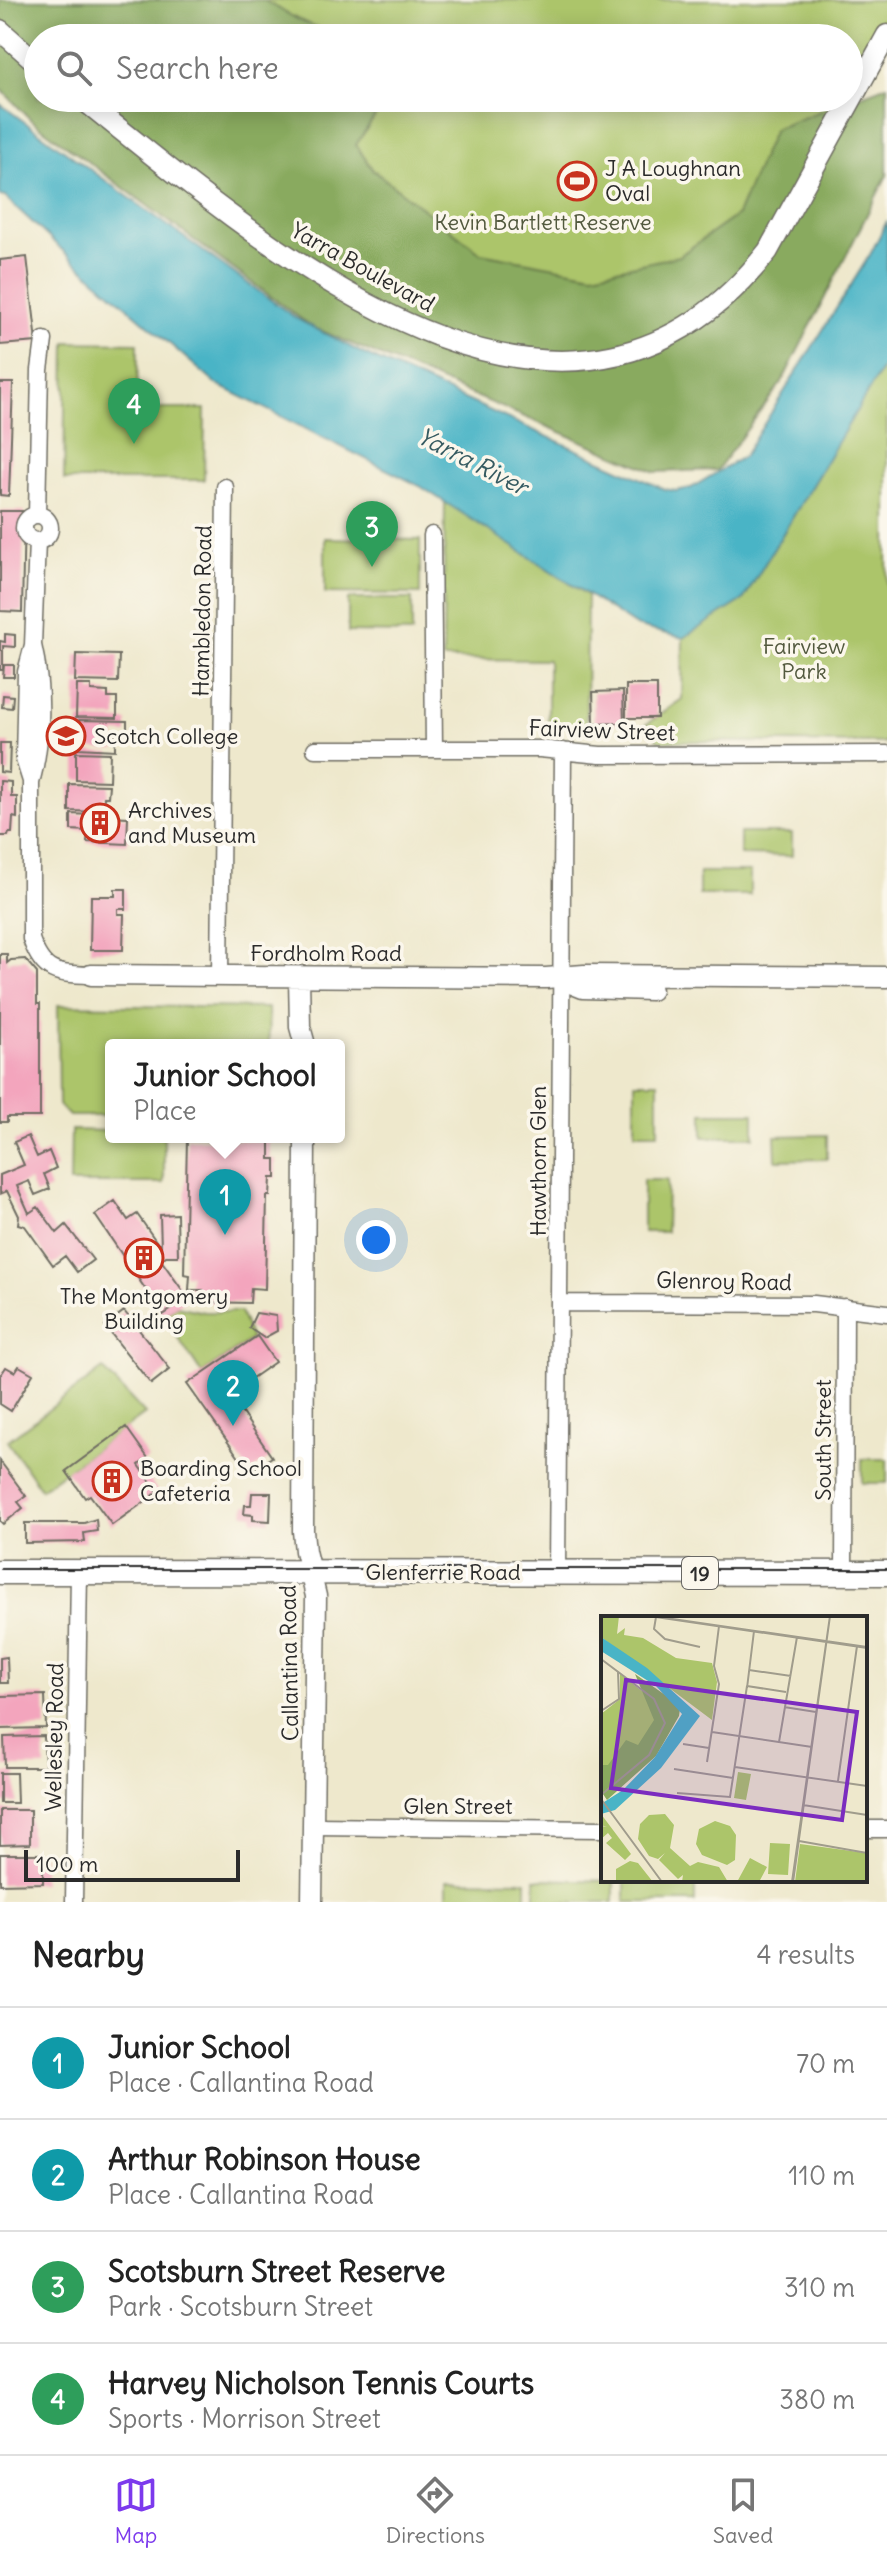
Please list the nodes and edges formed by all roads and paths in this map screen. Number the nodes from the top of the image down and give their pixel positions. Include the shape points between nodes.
1 (0, 30) edge
2 (887, 35) edge
3 (24, 51) edge
4 (863, 79) edge
5 (99, 112) edge
6 (845, 112) edge
7 (44, 340) dead end
8 (225, 487) dead end
9 (432, 535) dead end
10 (315, 749) dead end
11 (434, 749) junction
12 (563, 751) junction
13 (887, 754) edge
14 (91, 975) joint
15 (220, 977) junction
16 (304, 977) junction
17 (887, 977) edge
18 (561, 978) junction
19 (887, 989) edge
20 (303, 1039) edge
21 (305, 1143) edge
22 (559, 1303) junction
23 (845, 1307) junction
24 (887, 1313) edge
25 (310, 1571) junction
26 (0, 1572) edge
27 (79, 1572) junction
28 (557, 1572) junction
29 (844, 1573) junction
30 (887, 1573) edge
31 (313, 1826) junction
32 (601, 1829) edge
33 (74, 1902) edge
34 (312, 1902) edge

1 - 3 street
2 - 4 street, Yarra Boulevard
5 - 6 street, Yarra Boulevard via 307,268 384,311 494,355 567,361 612,355 667,336 714,307 768,251
7 - 14 street via 37,515 50,528 45,539 37,541 24,759 31,783 31,939 51,969
8 - 15 street, Hambledon Road
9 - 11 street
10 - 11 street, Fairview Street
11 - 12 street, Fairview Street
12 - 13 street, Fairview Street
12 - 18 street, Hawthorn Glen
14 - 15 street, Fordholm Road
15 - 16 street, Fordholm Road
16 - 18 street, Fordholm Road
16 - 20 street
17 - 18 street, Fordholm Road
18 - 19 street, Fordholm Road via 603,990
18 - 22 street, Hawthorn Glen
21 - 25 street, Callantina Road via 303,1531
22 - 23 street, Glenroy Road
22 - 28 street, Hawthorn Glen
23 - 24 street, Glenroy Road
23 - 29 street, South Street
25 - 27 main road, Glenferrie Road / 19
25 - 28 main road, Glenferrie Road / 19
25 - 31 street, Callantina Road via 316,1596
26 - 27 main road, Glenferrie Road / 19
27 - 33 street, Wellesley Road
28 - 29 main road, Glenferrie Road / 19
29 - 30 main road, Glenferrie Road / 19
31 - 32 street, Glen Street
31 - 34 street, Callantina Road

